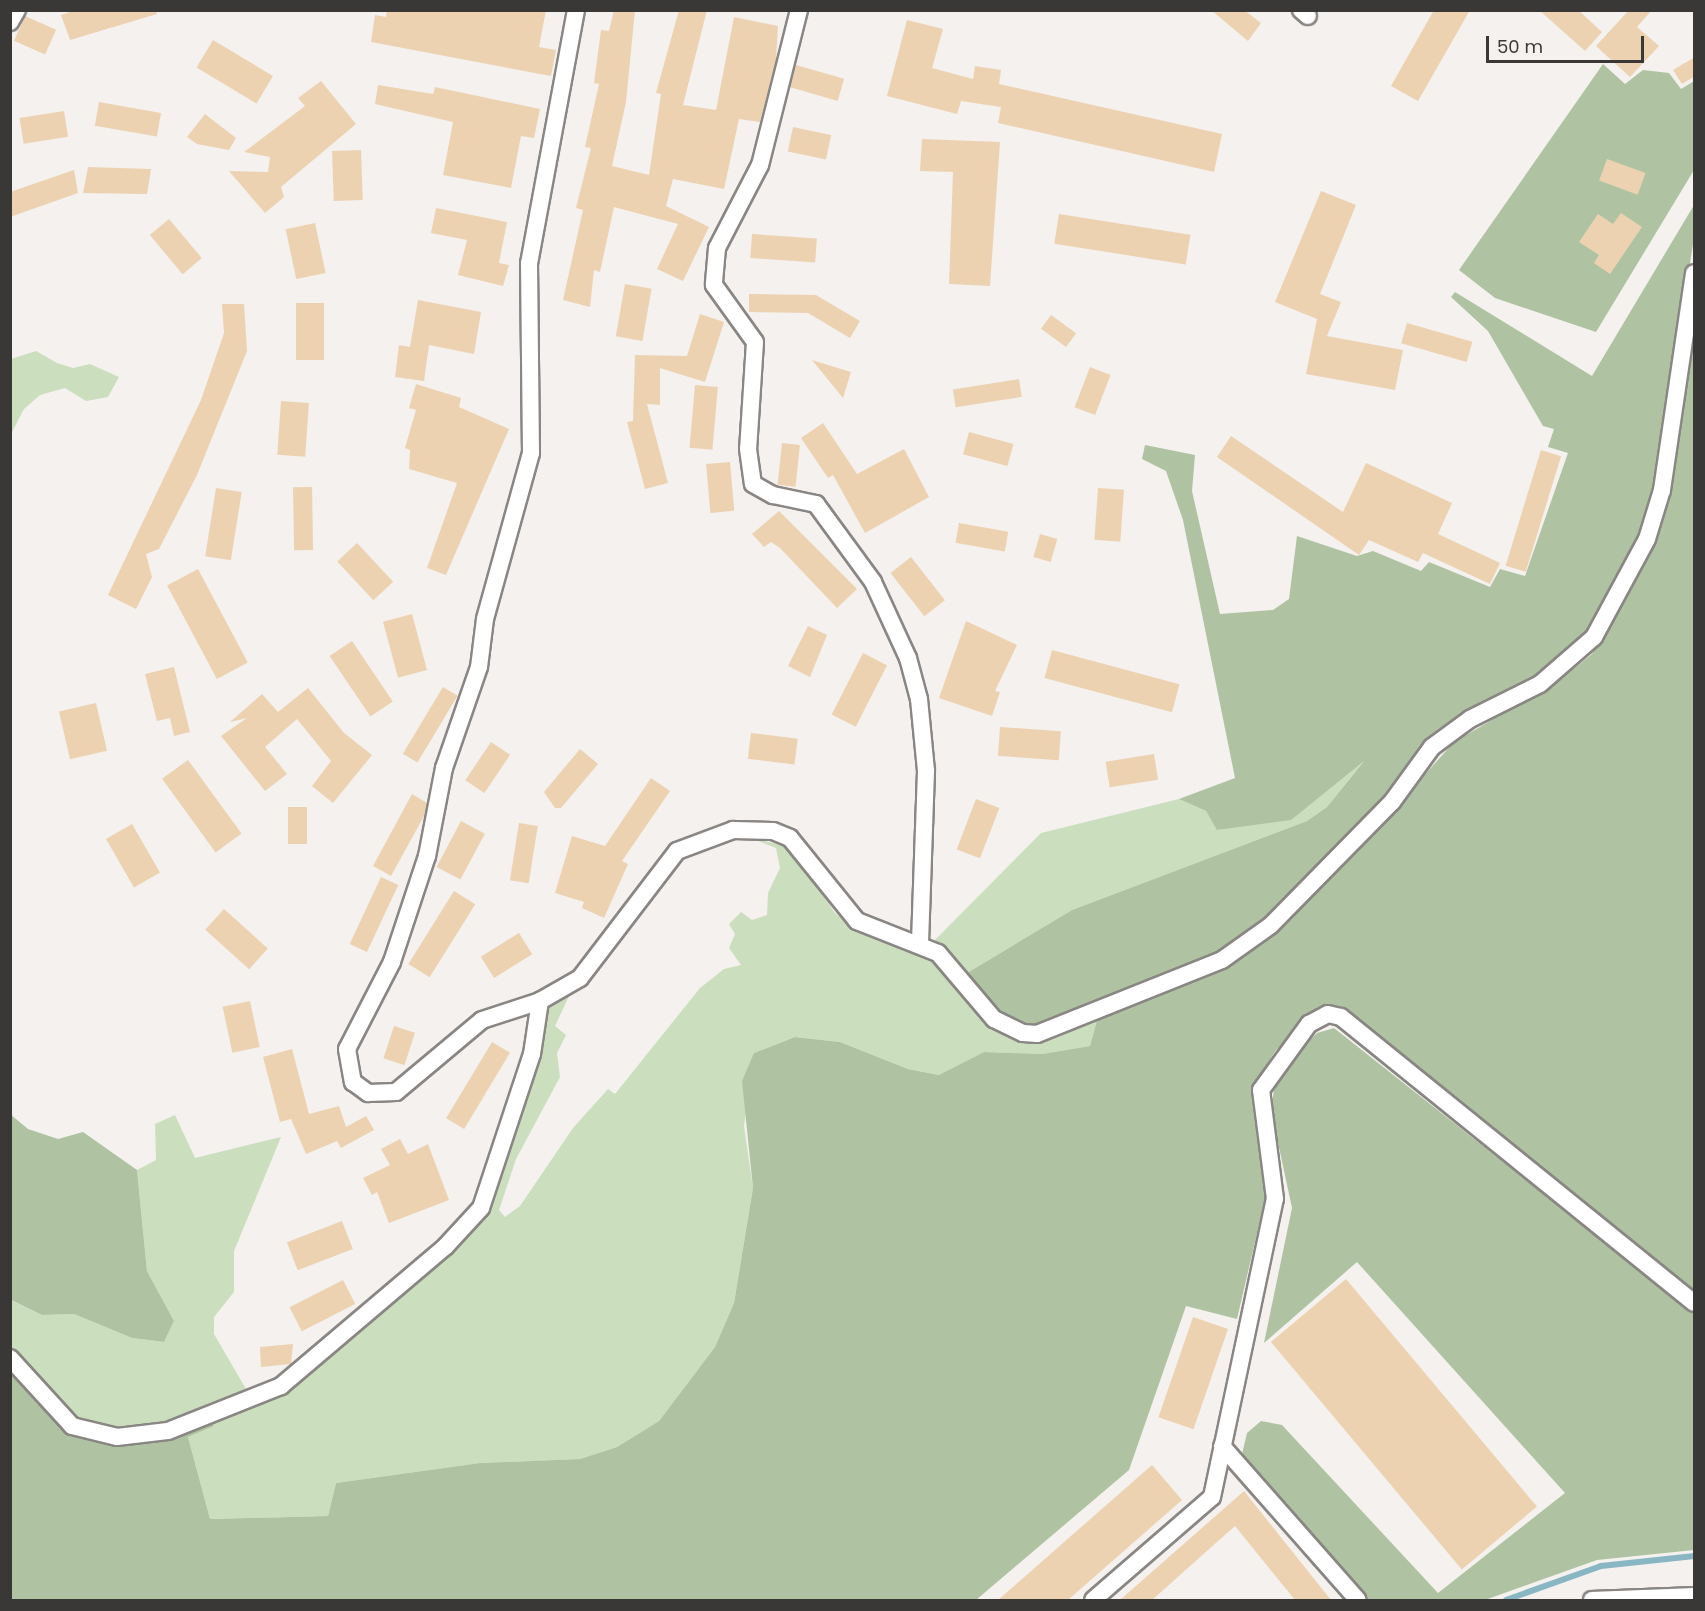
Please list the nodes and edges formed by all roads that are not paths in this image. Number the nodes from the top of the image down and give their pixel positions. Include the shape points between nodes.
1 (17, 10) edge
2 (576, 10) edge
3 (799, 10) edge
4 (10, 22) edge
5 (1695, 273) edge
6 (920, 942) junction
7 (540, 1001) junction
8 (1695, 1303) edge
9 (10, 1358) edge
10 (1222, 1446) junction
11 (1695, 1596) edge
12 (1093, 1600) edge
13 (1358, 1600) edge
14 (1592, 1600) edge

1 - 4 street
2 - 7 street via 528,276 531,453 485,619 480,667 444,768 427,856 392,962 352,1039 346,1065 353,1082 368,1093 396,1092 482,1020
3 - 6 street via 760,165 717,248 714,285 755,342 748,449 753,484 773,495 816,504 873,582 908,658 919,699 926,771
5 - 6 street via 1662,490 1647,539 1593,637 1540,684 1470,719 1432,747 1392,802 1271,925 1200,971 1037,1034 994,1019 954,967
6 - 7 street via 889,937 857,921 790,838 773,831 733,830 677,850 580,978
7 - 9 street via 532,1054 481,1208 445,1247 281,1386 168,1431 117,1437 72,1426
8 - 10 street via 1341,1017 1328,1014 1309,1024 1261,1090 1275,1198
10 - 12 street via 1212,1497
10 - 13 street
11 - 14 street

